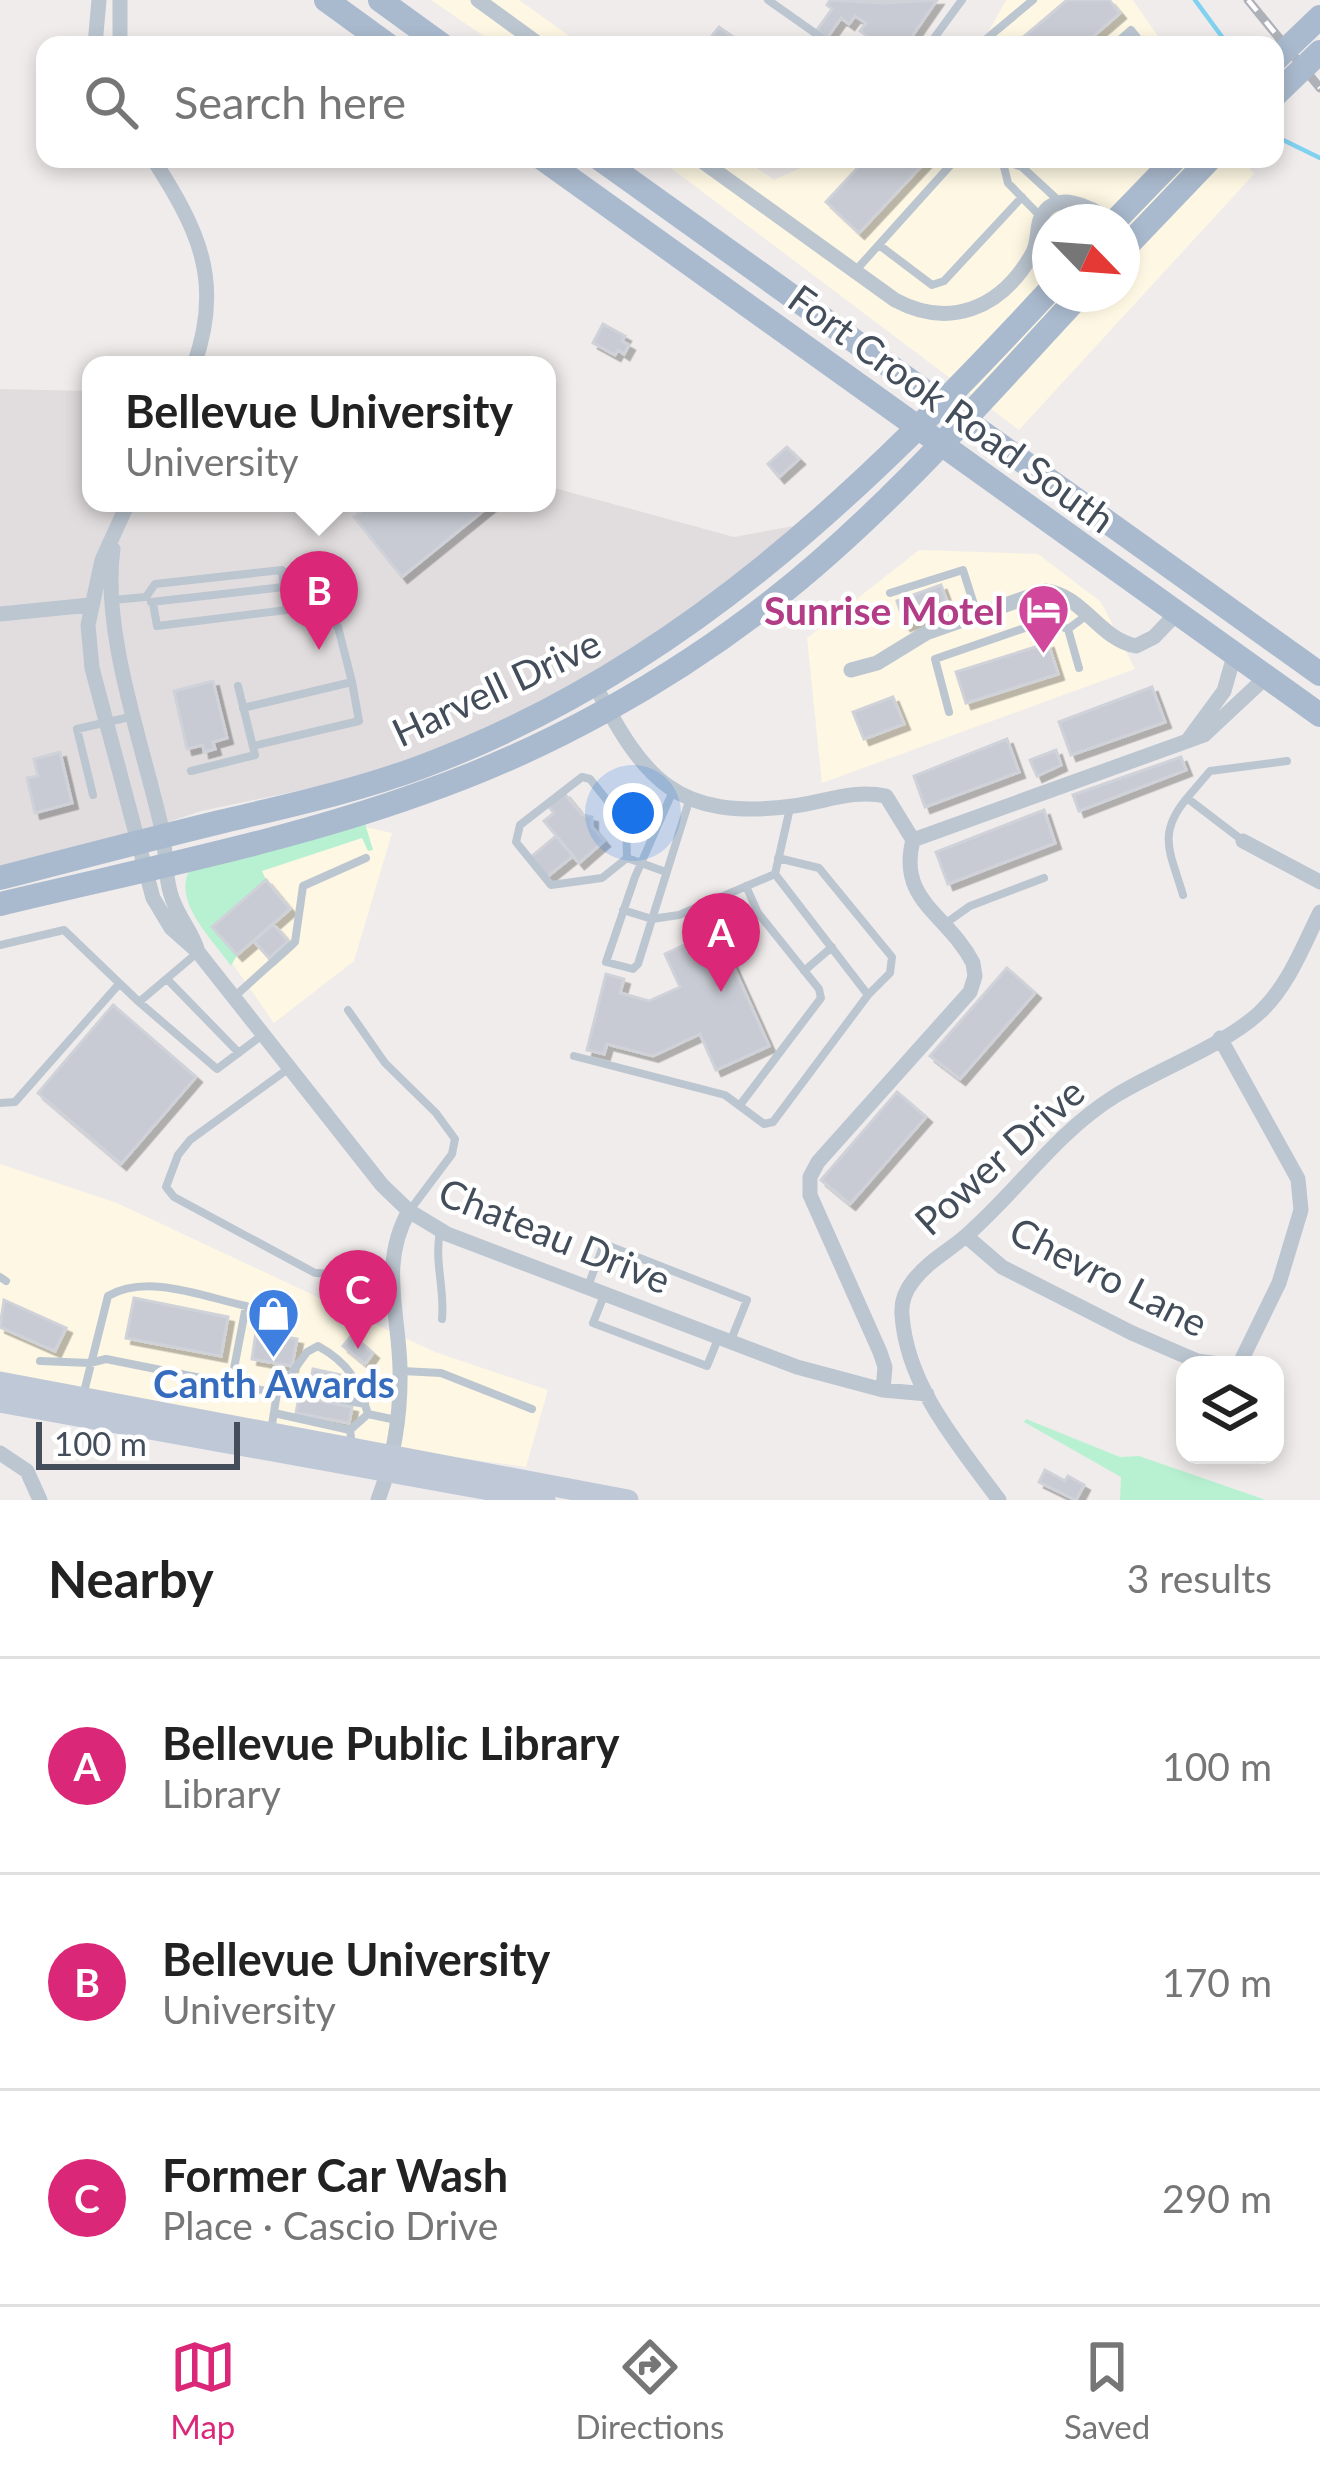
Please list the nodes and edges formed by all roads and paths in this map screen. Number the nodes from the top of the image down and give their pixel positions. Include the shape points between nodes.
1 (99, 0) edge
2 (120, 0) edge
3 (326, 0) edge
4 (380, 0) edge
5 (478, 0) edge
6 (768, 0) edge
7 (962, 0) edge
8 (1033, 0) edge
9 (1320, 17) edge
10 (96, 36) edge
11 (120, 36) edge
12 (376, 36) edge
13 (430, 36) edge
14 (528, 36) edge
15 (819, 36) edge
16 (936, 36) edge
17 (991, 36) edge
18 (1284, 52) edge
19 (1320, 52) edge
20 (1284, 86) edge
21 (158, 168) edge
22 (556, 168) edge
23 (612, 168) edge
24 (712, 168) edge
25 (948, 168) edge
26 (1003, 168) edge
27 (1024, 168) edge
28 (1168, 168) edge
29 (1199, 168) edge
30 (1022, 197) junction
31 (1060, 202) junction
32 (1055, 204) edge
33 (1074, 204) edge
34 (1140, 206) edge
35 (1032, 208) edge
36 (1140, 217) edge
37 (879, 245) junction
38 (1032, 253) edge
39 (855, 271) junction
40 (1032, 312) edge
41 (1061, 312) edge
42 (196, 356) edge
43 (952, 413) junction
44 (930, 437) junction
45 (124, 512) edge
46 (116, 528) junction
47 (282, 569) junction
48 (284, 587) junction
49 (890, 593) dead end
50 (113, 600) junction
51 (149, 600) junction
52 (89, 604) junction
53 (0, 614) edge
54 (1088, 614) junction
55 (1176, 614) junction
56 (977, 615) junction
57 (1068, 629) junction
58 (1234, 656) junction
59 (1079, 668) dead end
60 (851, 670) dead end
61 (1320, 674) edge
62 (1265, 678) junction
63 (352, 682) junction
64 (596, 685) junction
65 (238, 686) dead end
66 (244, 708) junction
67 (608, 709) junction
68 (950, 712) dead end
69 (135, 716) junction
70 (1320, 716) edge
71 (106, 722) junction
72 (1188, 740) junction
73 (253, 746) junction
74 (1288, 761) dead end
75 (191, 771) dead end
76 (681, 795) junction
77 (93, 796) dead end
78 (1186, 798) junction
79 (790, 807) junction
80 (164, 836) junction
81 (913, 840) junction
82 (1243, 841) joint
83 (137, 844) junction
84 (778, 857) junction
85 (366, 858) dead end
86 (627, 858) junction
87 (641, 864) junction
88 (156, 866) junction
89 (666, 872) junction
90 (775, 874) junction
91 (0, 878) edge
92 (1044, 878) dead end
93 (1320, 882) edge
94 (746, 886) junction
95 (1183, 895) dead end
96 (0, 904) edge
97 (623, 910) junction
98 (1320, 912) edge
99 (652, 919) junction
100 (945, 924) junction
101 (0, 944) edge
102 (832, 947) junction
103 (198, 952) junction
104 (804, 971) junction
105 (167, 979) junction
106 (119, 984) junction
107 (868, 995) junction
108 (233, 998) junction
109 (139, 1002) junction
110 (348, 1010) dead end
111 (262, 1035) junction
112 (1220, 1038) junction
113 (238, 1053) junction
114 (574, 1056) dead end
115 (288, 1069) junction
116 (0, 1103) edge
117 (740, 1105) junction
118 (409, 1211) junction
119 (440, 1230) junction
120 (966, 1236) junction
121 (392, 1285) junction
122 (597, 1289) junction
123 (442, 1319) dead end
124 (725, 1339) junction
125 (1185, 1356) edge
126 (1244, 1356) edge
127 (40, 1361) dead end
128 (90, 1363) junction
129 (400, 1371) junction
130 (0, 1382) edge
131 (231, 1384) junction
132 (279, 1390) junction
133 (883, 1390) junction
134 (927, 1394) junction
135 (83, 1397) junction
136 (0, 1402) edge
137 (367, 1409) junction
138 (532, 1409) dead end
139 (398, 1420) junction
140 (272, 1423) junction
141 (352, 1439) junction
142 (0, 1453) edge
143 (390, 1463) junction
144 (40, 1500) edge
145 (379, 1500) edge
146 (545, 1500) edge
147 (628, 1500) edge
148 (999, 1500) edge

1 - 10 street
2 - 11 street
3 - 12 main road
4 - 13 main road
5 - 14 street
6 - 15 lane
7 - 16 lane
8 - 17 lane
9 - 18 main road, bridge
19 - 20 main road, bridge
21 - 42 street via 187,213 205,263 207,306
22 - 44 main road, Fort Crook Road South
23 - 43 main road, Fort Crook Road South
24 - 39 street
25 - 37 lane
26 - 30 lane
27 - 31 lane
28 - 34 main road
29 - 36 main road
30 - 35 lane
30 - 37 lane via 944,281 932,285
31 - 32 street
31 - 33 street
37 - 39 lane
38 - 39 street via 989,300 955,315 914,310
40 - 43 main road
41 - 43 main road
43 - 44 main road, Harvell Drive
43 - 61 main road, Fort Crook Road South
44 - 55 main road, Fort Crook Road South
44 - 64 main road, Harvell Drive via 681,633
44 - 67 main road, Harvell Drive via 849,534 769,603
45 - 46 street
46 - 50 street
46 - 52 street
47 - 48 lane
47 - 51 lane via 155,584
47 - 63 lane via 338,627
48 - 51 lane
48 - 51 lane via 286,610 157,626
49 - 56 lane via 963,570
50 - 51 lane
50 - 52 lane
50 - 69 street
52 - 53 street
52 - 71 street via 92,668
54 - 55 street via 1136,646
54 - 56 street via 1045,591
54 - 57 lane
55 - 58 main road, Fort Crook Road South
56 - 60 street
57 - 59 lane
57 - 68 lane via 1045,621 935,659
58 - 62 main road, Fort Crook Road South
58 - 72 street via 1224,691
62 - 70 main road, Fort Crook Road South
62 - 72 street via 1219,724
63 - 66 lane
63 - 73 lane via 359,721
64 - 67 street
64 - 80 main road, Harvell Drive via 419,768
65 - 66 lane
66 - 73 lane
67 - 76 street via 646,770
67 - 88 main road, Harvell Drive via 426,792
69 - 71 lane
69 - 80 street
71 - 77 lane via 77,729
71 - 83 street
72 - 81 street
73 - 75 lane via 255,755
74 - 78 lane via 1210,772
76 - 79 street via 722,806
76 - 87 lane
76 - 89 lane
78 - 82 lane
78 - 95 lane via 1166,837
79 - 81 street via 866,792 886,796
79 - 84 lane
80 - 83 main road, Harvell Drive
80 - 88 street
81 - 100 street via 909,882
82 - 93 street
83 - 88 street
83 - 91 main road, Harvell Drive
84 - 90 lane
84 - 107 lane via 819,868 892,958 890,973
85 - 108 lane via 303,886 295,942
86 - 86 lane via 626,824 590,779 573,780 520,825 516,842 551,885 602,878
86 - 87 lane
87 - 89 lane
87 - 97 lane
88 - 96 main road, Harvell Drive
88 - 103 street, Chateau Drive
88 - 103 street, Chateau Drive via 153,898
89 - 99 lane
90 - 94 lane
90 - 102 lane
92 - 100 lane
94 - 99 lane
94 - 104 lane
97 - 99 lane
97 - 99 lane via 606,962 636,968
98 - 112 street, Power Drive via 1278,991
100 - 133 street via 973,962 970,992 810,1177 810,1195 880,1352
101 - 106 lane via 64,930
102 - 104 lane
102 - 107 lane
103 - 105 lane
103 - 108 street, Chateau Drive
104 - 117 lane via 820,1002
105 - 109 lane
105 - 113 lane
106 - 109 lane
106 - 116 lane via 15,1102
107 - 117 lane via 773,1122
108 - 111 street, Chateau Drive
109 - 113 lane via 217,1069
110 - 118 lane via 455,1139
111 - 113 lane
111 - 115 street, Chateau Drive
112 - 120 street, Power Drive via 1055,1142
112 - 126 street, Chevro Lane via 1298,1179 1296,1235
114 - 117 lane
115 - 118 street, Chateau Drive
115 - 121 lane via 190,1140 166,1187 315,1273
118 - 119 street, Chateau Drive
118 - 121 street via 395,1234
119 - 122 street, Chateau Drive
119 - 123 lane
120 - 125 street, Chevro Lane via 1002,1267
120 - 134 street, Power Drive via 931,1260 904,1295 908,1347
121 - 129 street
122 - 124 street, Chateau Drive
122 - 124 lane via 593,1323 707,1366
122 - 124 lane via 604,1244 747,1300
124 - 133 street, Chateau Drive
127 - 128 lane
128 - 131 lane via 106,1359
128 - 131 lane via 108,1296 148,1285 245,1306
128 - 135 lane
129 - 138 lane via 441,1373
129 - 139 street
130 - 135 main road
131 - 132 lane
132 - 137 lane
132 - 137 lane via 318,1346 343,1360
132 - 140 lane
133 - 134 street, Chateau Drive
134 - 148 street
135 - 140 main road
136 - 143 main road
137 - 139 lane
137 - 141 lane
139 - 143 street
140 - 141 main road
141 - 143 main road
142 - 144 street via 27,1472
143 - 145 street
143 - 146 main road
143 - 147 main road

